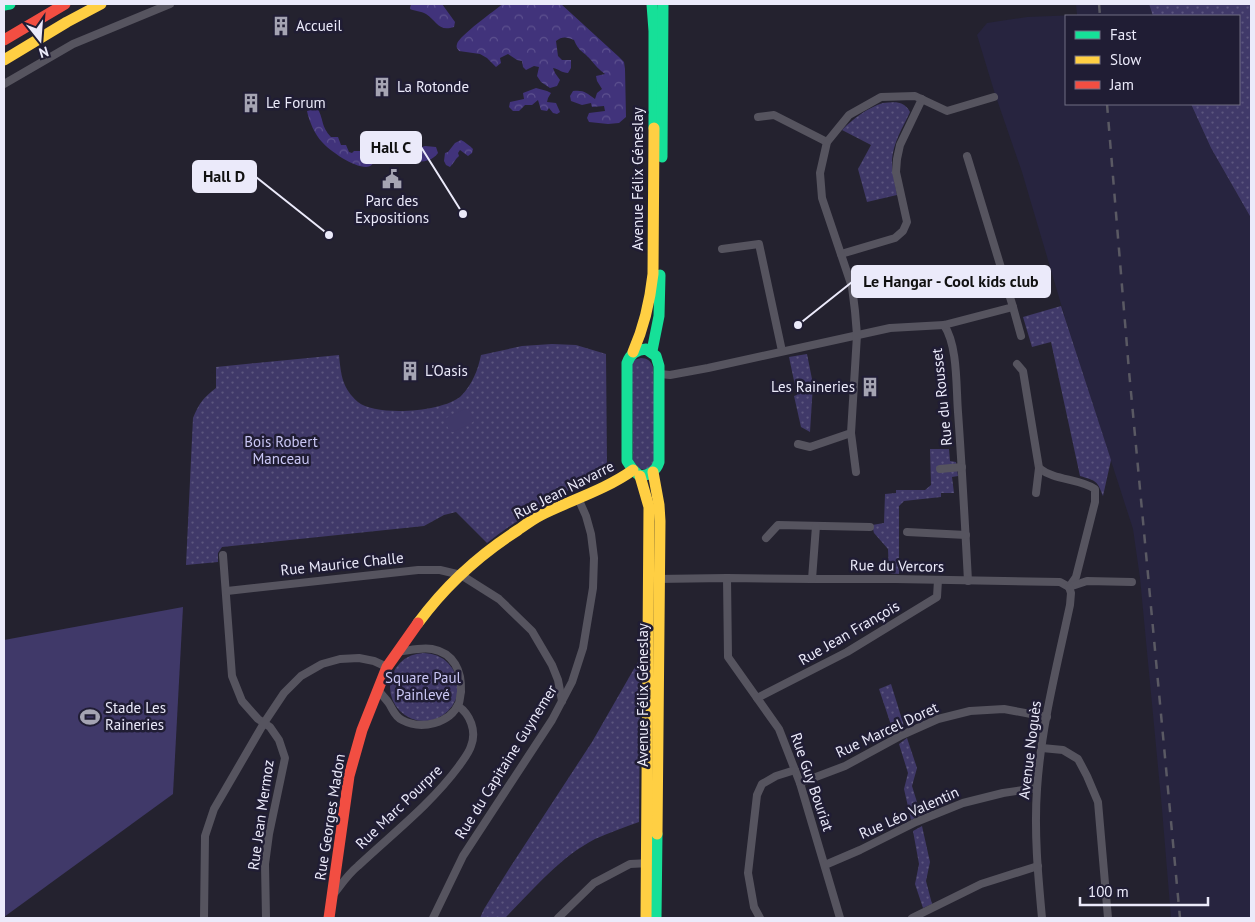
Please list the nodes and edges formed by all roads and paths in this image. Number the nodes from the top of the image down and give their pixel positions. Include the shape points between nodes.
1 (10, 4) edge
2 (65, 4) edge
3 (101, 4) edge
4 (170, 4) edge
5 (652, 4) edge
6 (663, 4) edge
7 (4, 5) edge
8 (4, 40) edge
9 (4, 60) edge
10 (4, 84) edge
11 (994, 97) dead end
12 (922, 99) junction
13 (758, 116) dead end
14 (827, 142) junction
15 (967, 156) dead end
16 (722, 250) dead end
17 (841, 254) junction
18 (1014, 307) junction
19 (944, 325) junction
20 (857, 335) junction
21 (1021, 336) dead end
22 (652, 351) junction
23 (782, 351) junction
24 (633, 352) junction
25 (1017, 364) dead end
26 (660, 374) junction
27 (851, 433) junction
28 (798, 444) dead end
29 (962, 466) junction
30 (1039, 468) junction
31 (940, 469) dead end
32 (654, 472) junction
33 (856, 472) dead end
34 (636, 473) junction
35 (1036, 493) dead end
36 (578, 498) junction
37 (816, 526) junction
38 (870, 527) dead end
39 (906, 532) dead end
40 (966, 535) junction
41 (766, 538) dead end
42 (224, 555) dead end
43 (461, 574) junction
44 (727, 578) junction
45 (654, 579) junction
46 (812, 579) junction
47 (938, 580) junction
48 (968, 581) junction
49 (1132, 582) dead end
50 (1069, 587) junction
51 (227, 591) junction
52 (397, 652) junction
53 (387, 667) junction
54 (378, 690) junction
55 (757, 698) junction
56 (562, 701) junction
57 (458, 706) junction
58 (1046, 717) junction
59 (264, 723) junction
60 (1042, 748) junction
61 (795, 770) junction
62 (800, 784) junction
63 (1037, 788) junction
64 (652, 862) junction
65 (824, 865) junction
66 (1038, 866) junction
67 (332, 896) junction
68 (204, 918) edge
69 (266, 918) edge
70 (329, 918) edge
71 (433, 918) edge
72 (558, 918) edge
73 (646, 918) edge
74 (656, 918) edge
75 (760, 918) edge
76 (840, 918) edge
77 (912, 918) edge
78 (1042, 918) edge
79 (1108, 918) edge

1 - 7 main road
2 - 8 main road
3 - 9 main road
4 - 10 street via 73,44
5 - 24 main road, Avenue Félix Géneslay via 653,274 647,312
6 - 22 main road, Avenue Félix Géneslay via 660,306
11 - 12 street via 947,111
12 - 14 street via 915,96 881,97 849,115
12 - 17 street via 900,145 897,159 896,172 907,222 903,231 895,238
13 - 14 street via 774,115
14 - 17 street via 820,173 822,198
15 - 18 street
16 - 23 street via 759,244
17 - 20 street via 852,287
18 - 19 street
18 - 21 street
19 - 20 street via 890,328
19 - 29 street, Rue du Rousset via 954,354
20 - 23 street
20 - 27 street
22 - 24 main road
22 - 26 main road via 659,361
23 - 26 street via 708,368
24 - 34 main road, Avenue Félix Géneslay via 627,363 627,461
25 - 30 street via 1023,371
26 - 32 main road via 659,462
27 - 28 street via 810,447
27 - 33 street
29 - 31 street, Rue du Rousset
29 - 40 street, Rue du Rousset
30 - 35 street
30 - 50 street via 1047,475 1087,484 1095,489 1095,502 1076,577
32 - 34 main road, Rue Jean Navarre via 647,475
32 - 45 main road, Avenue Félix Géneslay via 659,505
34 - 36 main road, Rue Jean Navarre
34 - 45 main road, Avenue Félix Géneslay via 649,507
36 - 43 main road, Rue Jean Navarre via 540,516 502,540
36 - 56 street, Rue du Capitaine Guynemer via 591,534 593,588 583,648
37 - 38 street
37 - 41 street via 778,525
37 - 46 street
39 - 40 street
40 - 48 street, Rue du Rousset
42 - 51 street, Rue Jean Mermoz
43 - 51 street, Rue Maurice Challe via 418,570
43 - 52 main road, Rue Jean Navarre via 431,606
43 - 56 street via 499,599 532,631 552,665
44 - 45 street, Rue du Vercors
44 - 46 street, Rue du Vercors
44 - 55 street, Rue Guy Bouriat via 728,657
45 - 64 main road, Avenue Félix Géneslay
46 - 47 street, Rue du Vercors
47 - 48 street, Rue du Vercors
47 - 55 street, Rue Jean François via 936,597 847,652
48 - 50 street, Rue du Vercors via 1060,582
49 - 50 street, Rue du Vercors via 1087,581
50 - 58 street, Avenue Noguès via 1070,606
51 - 59 street, Rue Jean Mermoz via 232,676 242,701
52 - 53 main road, Rue Jean Navarre
52 - 57 street via 431,649 447,655 460,674
53 - 54 main road, Rue Georges Madon
53 - 59 street via 359,658 322,664 301,676 284,693
54 - 57 street via 394,714 414,725 439,722
54 - 67 main road, Rue Georges Madon via 349,776
55 - 61 street, Rue Guy Bouriat via 779,729
56 - 71 street, Rue du Capitaine Guynemer via 463,856
57 - 67 street, Rue Marc Pourpre via 472,724 472,746 463,761 426,803 355,868
58 - 60 street, Avenue Noguès
58 - 62 street, Rue Marcel Doret via 1004,709 970,711 938,719 902,734 845,766
59 - 68 street via 214,809 205,836
59 - 69 street, Rue Jean Mermoz via 280,740 285,758 265,864
60 - 63 street, Avenue Noguès
60 - 79 street via 1063,750 1078,760 1098,802
61 - 62 street, Rue Guy Bouriat
61 - 75 street via 762,784 757,795 748,873 754,907
62 - 65 street, Rue Guy Bouriat
63 - 65 street, Rue Léo Valentin via 962,803
63 - 66 street, Avenue Noguès
64 - 72 street via 630,864 594,883
64 - 73 main road, Avenue Félix Géneslay
64 - 74 main road, Avenue Félix Géneslay
65 - 76 street, Rue Guy Bouriat
66 - 77 street via 981,884
66 - 78 street, Avenue Noguès
67 - 70 main road, Rue Georges Madon

